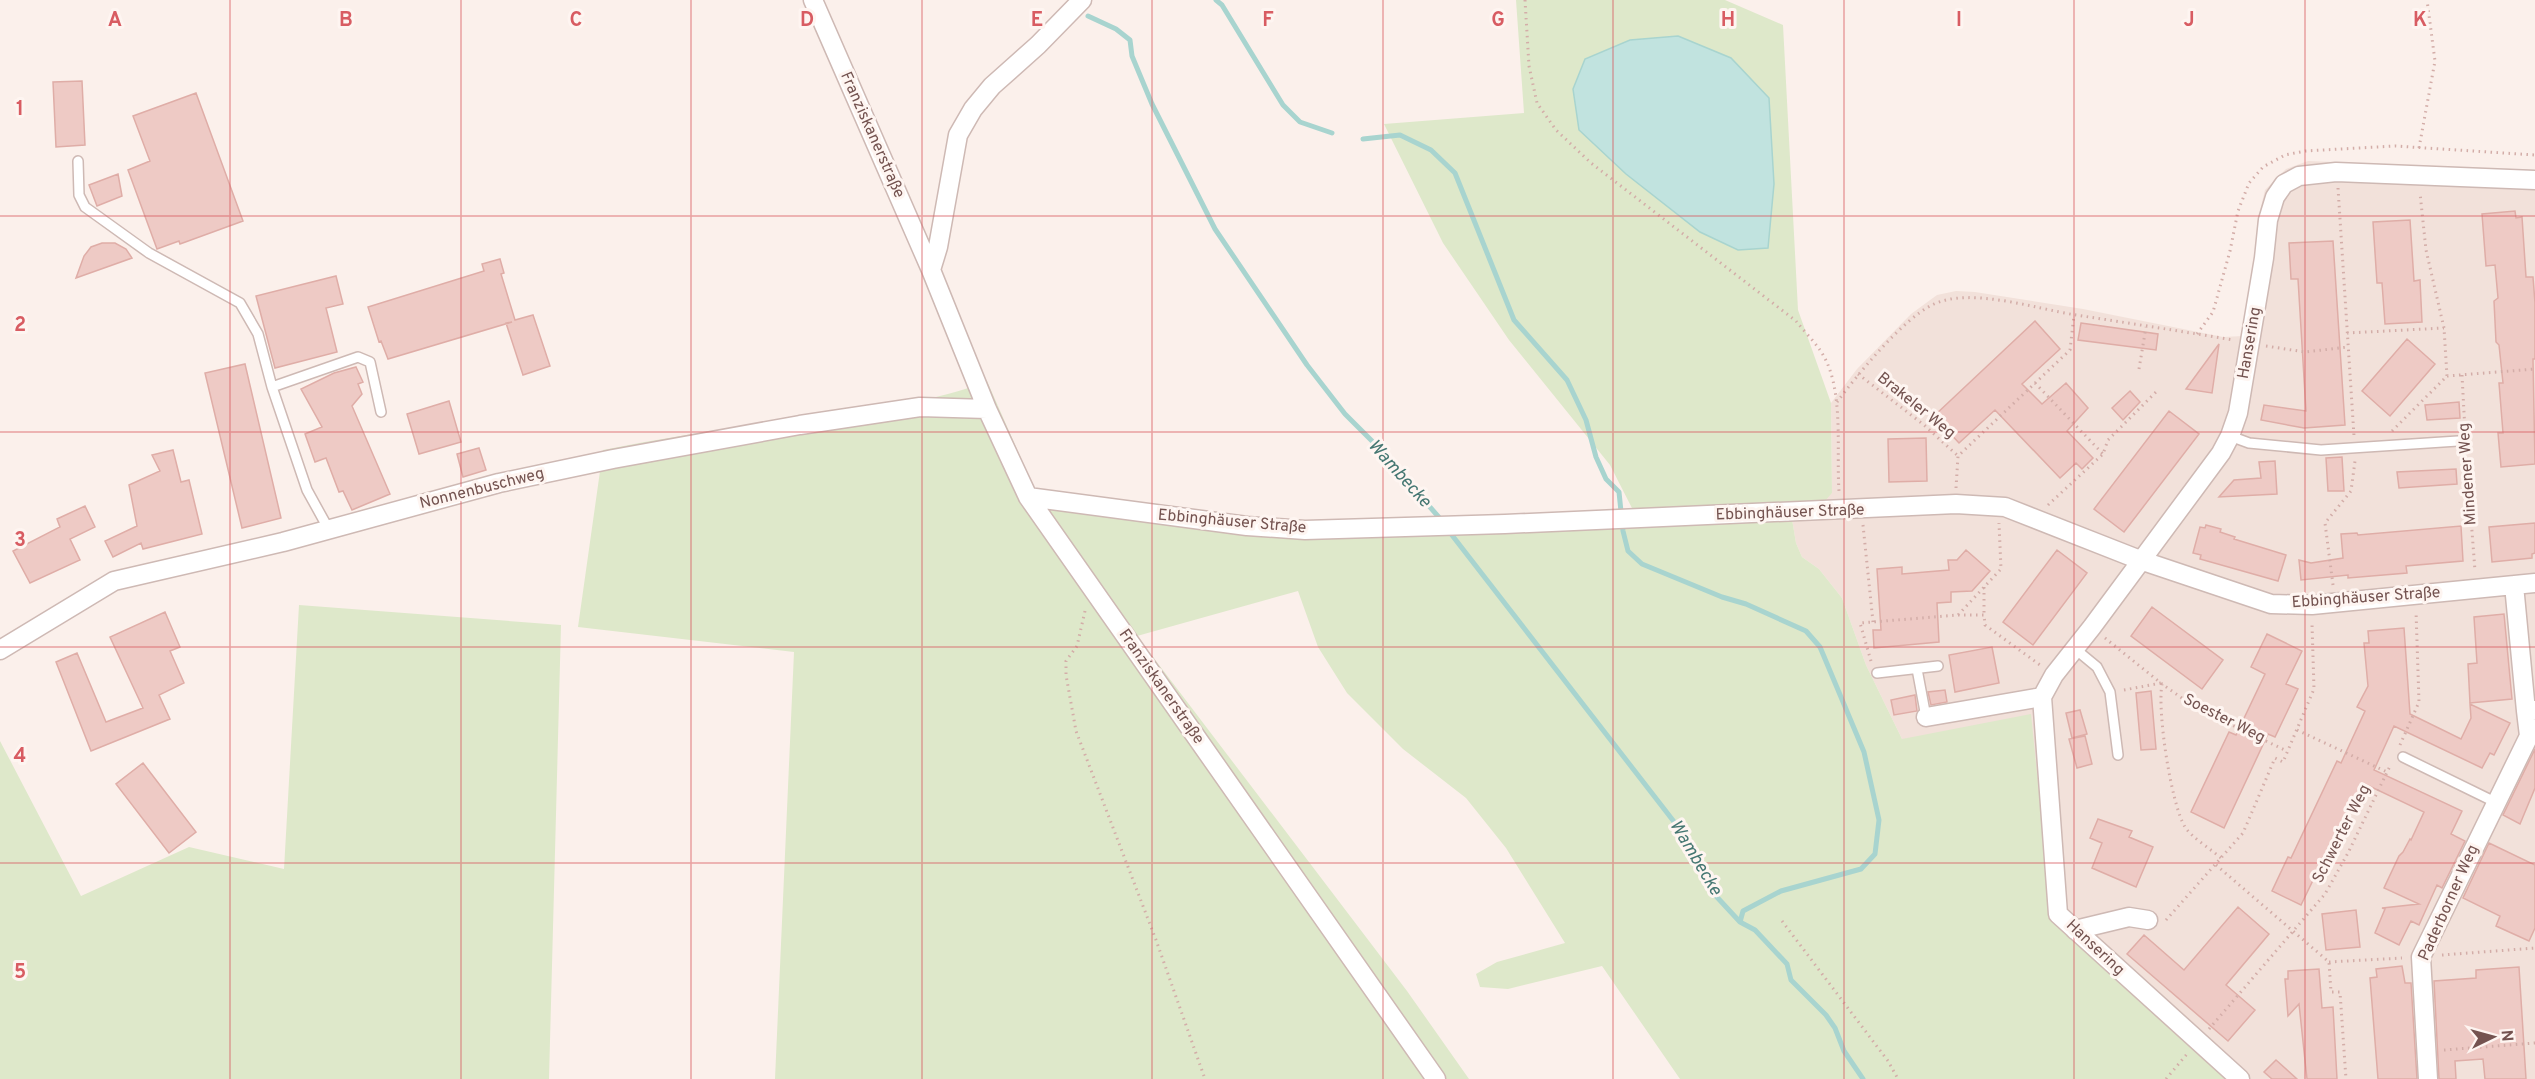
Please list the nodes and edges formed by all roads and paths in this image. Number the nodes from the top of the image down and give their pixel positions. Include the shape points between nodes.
1 (813, 0) edge
2 (1082, 0) edge
3 (1525, 0) edge
4 (2427, 0) edge
5 (2419, 148) dead end
6 (78, 161) dead end
7 (2336, 172) junction
8 (2418, 175) junction
9 (2535, 180) edge
10 (931, 270) junction
11 (2074, 315) junction
12 (2146, 327) junction
13 (2444, 328) junction
14 (2347, 333) junction
15 (2251, 343) junction
16 (2348, 347) junction
17 (2139, 369) dead end
18 (2535, 369) edge
19 (1858, 374) junction
20 (2462, 375) junction
21 (2446, 376) junction
22 (2035, 383) junction
23 (272, 387) junction
24 (2159, 389) dead end
25 (1837, 402) junction
26 (987, 409) junction
27 (381, 412) dead end
28 (2230, 436) junction
29 (2458, 441) dead end
30 (2378, 445) junction
31 (2355, 448) junction
32 (2103, 454) junction
33 (1958, 456) junction
34 (1028, 497) junction
35 (1956, 504) junction
36 (2005, 507) junction
37 (1840, 509) junction
38 (1861, 510) junction
39 (2034, 519) junction
40 (328, 528) junction
41 (2140, 560) junction
42 (2535, 583) edge
43 (2514, 585) junction
44 (1091, 586) junction
45 (1984, 586) junction
46 (2476, 589) junction
47 (2415, 595) junction
48 (2336, 602) junction
49 (2312, 605) junction
50 (1958, 615) junction
51 (1984, 615) junction
52 (1873, 622) junction
53 (2092, 627) junction
54 (2074, 648) junction
55 (0, 650) edge
56 (1938, 666) dead end
57 (1917, 669) junction
58 (1877, 673) joint
59 (2054, 675) junction
60 (2161, 684) junction
61 (2110, 692) junction
62 (2042, 697) junction
63 (2530, 710) edge
64 (1926, 717) joint
65 (2297, 730) junction
66 (2532, 734) edge
67 (2287, 751) junction
68 (2118, 755) dead end
69 (2400, 756) joint
70 (2391, 763) dead end
71 (2387, 772) junction
72 (2495, 802) junction
73 (2221, 858) junction
74 (2216, 865) junction
75 (2148, 920) joint
76 (1782, 921) dead end
77 (2075, 930) junction
78 (2293, 933) junction
79 (2535, 948) edge
80 (2421, 957) junction
81 (2329, 962) junction
82 (2198, 1042) junction
83 (2535, 1043) edge
84 (2426, 1052) junction
85 (1205, 1079) edge
86 (1436, 1079) edge
87 (1898, 1079) edge
88 (2166, 1079) edge
89 (2240, 1079) edge
90 (2346, 1079) edge
91 (2428, 1079) edge

1 - 10 street, Franziskanerstraße
2 - 10 street via 992,86 958,135
3 - 25 path via 1529,66 1537,103 1556,130 1591,163 1796,321 1820,350
4 - 5 path via 2435,61
6 - 23 lane via 79,195 84,207 149,253 240,303 258,334
7 - 8 street, Hansering
7 - 14 path
7 - 15 street, Hansering via 2299,176 2284,184 2274,197
8 - 9 street, Hansering
8 - 13 path via 2426,250
10 - 26 street, Franziskanerstraße
11 - 12 path
11 - 19 path via 2000,301 1942,301 1908,322
11 - 22 path, Brakeler Weg via 2070,350
12 - 15 path
12 - 17 path
13 - 14 path
13 - 21 path
14 - 16 path
15 - 16 path via 2305,352
15 - 28 street, Hansering
16 - 31 path
18 - 20 path
19 - 25 path
19 - 33 path, Brakeler Weg
20 - 21 path
20 - 46 path, Mindener Weg
21 - 30 path
22 - 32 path
22 - 33 path, Brakeler Weg
23 - 27 lane via 358,357 370,362
23 - 40 lane via 307,490
24 - 32 path via 2108,440
25 - 37 path
26 - 34 street, Franziskanerstraße
26 - 40 street, Nonnenbuschweg via 920,407 741,435 499,483
28 - 31 lane, Mindener Weg via 2249,443 2320,450
28 - 41 street, Hansering
29 - 30 lane, Mindener Weg
30 - 31 lane, Mindener Weg
31 - 48 path via 2351,491 2325,523
32 - 39 path
33 - 35 path, Brakeler Weg
34 - 37 street, Ebbinghäuser Straße via 1305,530
34 - 44 street, Franziskanerstraße
35 - 36 street, Ebbinghäuser Straße
35 - 38 street, Ebbinghäuser Straße
36 - 39 street, Ebbinghäuser Straße
36 - 45 path via 1998,526 2001,569
37 - 38 street, Ebbinghäuser Straße
38 - 52 path
39 - 41 street, Ebbinghäuser Straße
40 - 55 street, Nonnenbuschweg via 114,581
41 - 49 street, Ebbinghäuser Straße via 2271,604
41 - 53 street, Hansering
42 - 43 street, Ebbinghäuser Straße
43 - 46 street, Ebbinghäuser Straße
43 - 63 street, Paderborner Weg
44 - 85 path via 1077,646 1066,661 1076,731
44 - 86 street, Franziskanerstraße
45 - 50 path
45 - 51 path
46 - 47 street, Ebbinghäuser Straße
47 - 48 street, Ebbinghäuser Straße
47 - 69 path via 2419,702
48 - 49 street, Ebbinghäuser Straße
49 - 65 path, Soester Weg via 2314,689
50 - 51 path
50 - 52 path
51 - 59 path via 1985,625
52 - 58 path via 1860,623
53 - 54 street, Hansering
53 - 60 path, Soester Weg
54 - 59 street, Hansering
54 - 61 lane via 2097,667
56 - 57 lane
57 - 58 lane
57 - 64 lane
59 - 62 street, Hansering
60 - 61 path
60 - 67 path, Soester Weg via 2196,708
60 - 73 path, Soester Weg via 2165,750 2186,828
61 - 68 lane
62 - 64 street
62 - 77 street, Hansering via 2058,914
63 - 66 street, Paderborner Weg
65 - 67 path, Soester Weg
65 - 71 path, Schwerter Weg
66 - 72 street, Paderborner Weg
67 - 73 path, Soester Weg via 2283,762 2275,758 2243,833
69 - 72 lane
70 - 71 path, Schwerter Weg
71 - 78 path, Schwerter Weg via 2325,894
72 - 80 street, Paderborner Weg
73 - 74 path, Soester Weg
74 - 75 path, Soester Weg via 2162,924
74 - 78 path
75 - 77 street via 2129,917
76 - 87 path
77 - 82 street, Hansering
78 - 81 path
78 - 82 path, Schwerter Weg
79 - 80 path
80 - 81 path
80 - 84 street, Paderborner Weg
81 - 90 path via 2331,992 2340,992
82 - 88 path, Schwerter Weg
82 - 89 street, Hansering
83 - 84 path
84 - 91 street, Paderborner Weg

